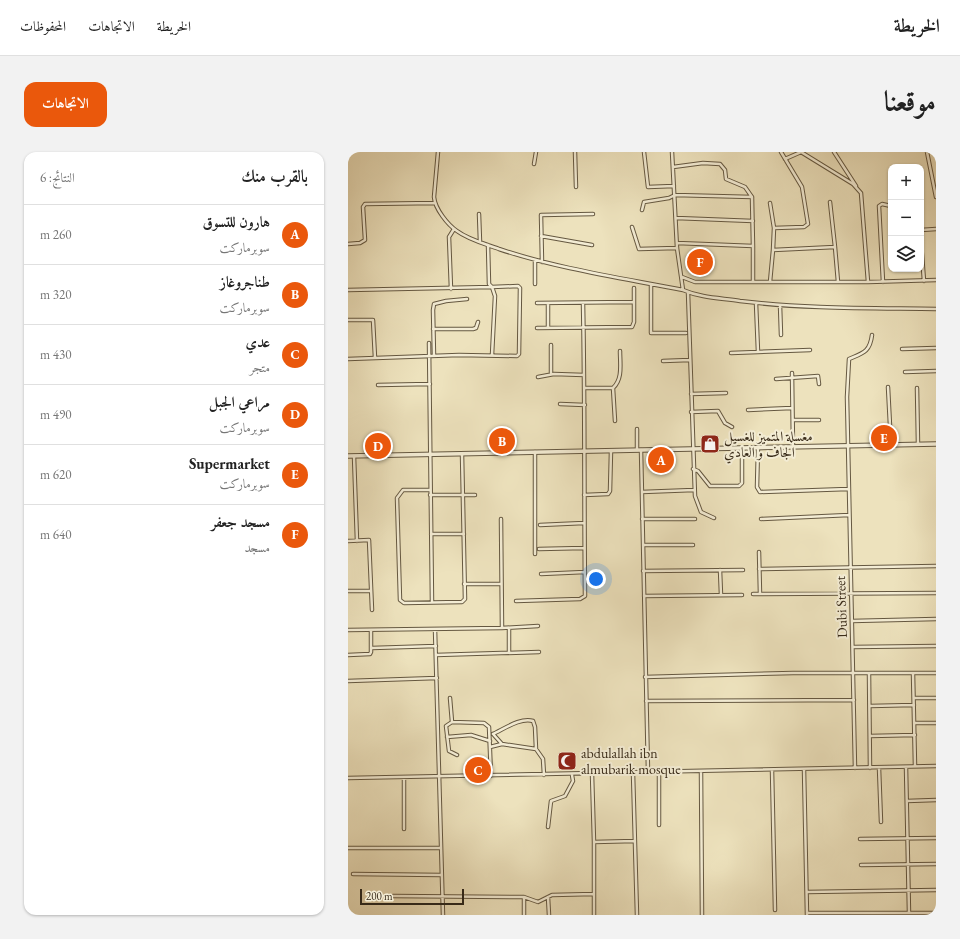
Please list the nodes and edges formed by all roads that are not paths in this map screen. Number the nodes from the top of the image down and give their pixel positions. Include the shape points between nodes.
1 (438, 152) edge
2 (536, 152) edge
3 (575, 152) edge
4 (644, 152) edge
5 (672, 152) edge
6 (781, 152) edge
7 (834, 152) edge
8 (927, 152) edge
9 (785, 158) junction
10 (534, 164) dead end
11 (673, 167) junction
12 (932, 179) junction
13 (936, 179) edge
14 (674, 186) junction
15 (576, 187) dead end
16 (861, 193) junction
17 (675, 195) junction
18 (752, 197) junction
19 (936, 197) edge
20 (830, 202) dead end
21 (435, 203) junction
22 (770, 204) dead end
23 (888, 205) edge
24 (642, 210) dead end
25 (479, 214) dead end
26 (593, 214) dead end
27 (676, 218) junction
28 (753, 221) junction
29 (632, 227) dead end
30 (774, 228) junction
31 (454, 229) junction
32 (936, 229) edge
33 (924, 230) edge
34 (541, 236) junction
35 (480, 242) junction
36 (677, 243) junction
37 (348, 244) edge
38 (488, 245) junction
39 (592, 245) dead end
40 (753, 246) junction
41 (835, 247) junction
42 (677, 248) junction
43 (773, 250) junction
44 (535, 260) junction
45 (542, 262) junction
46 (923, 272) edge
47 (682, 277) junction
48 (936, 280) edge
49 (924, 281) junction
50 (754, 282) junction
51 (770, 282) junction
52 (838, 282) junction
53 (868, 282) junction
54 (883, 282) junction
55 (535, 284) dead end
56 (651, 285) junction
57 (492, 287) junction
58 (634, 288) dead end
59 (451, 289) junction
60 (348, 290) edge
61 (683, 290) junction
62 (688, 292) junction
63 (467, 299) dead end
64 (633, 302) junction
65 (536, 303) dead end
66 (548, 303) junction
67 (583, 303) junction
68 (756, 303) junction
69 (780, 305) junction
70 (936, 309) edge
71 (348, 320) edge
72 (478, 322) dead end
73 (537, 328) dead end
74 (548, 328) junction
75 (433, 329) junction
76 (583, 329) junction
77 (686, 332) dead end
78 (781, 335) dead end
79 (872, 335) dead end
80 (429, 344) dead end
81 (551, 345) dead end
82 (936, 348) edge
83 (902, 349) dead end
84 (810, 350) dead end
85 (620, 351) dead end
86 (758, 352) junction
87 (731, 353) dead end
88 (492, 355) junction
89 (429, 356) junction
90 (434, 356) junction
91 (375, 358) junction
92 (348, 359) edge
93 (690, 360) junction
94 (663, 361) dead end
95 (936, 371) edge
96 (905, 372) dead end
97 (792, 373) dead end
98 (551, 374) junction
99 (584, 375) junction
100 (538, 377) dead end
101 (792, 377) junction
102 (776, 379) dead end
103 (430, 384) junction
104 (819, 384) dead end
105 (378, 385) dead end
106 (888, 387) dead end
107 (585, 388) junction
108 (613, 388) junction
109 (917, 388) dead end
110 (726, 393) dead end
111 (691, 394) junction
112 (560, 404) dead end
113 (585, 405) junction
114 (792, 408) junction
115 (748, 410) dead end
116 (691, 412) junction
117 (793, 420) junction
118 (819, 420) dead end
119 (615, 421) dead end
120 (732, 427) dead end
121 (637, 429) dead end
122 (936, 444) edge
123 (848, 445) junction
124 (891, 445) junction
125 (918, 445) junction
126 (758, 447) junction
127 (793, 447) junction
128 (742, 448) junction
129 (692, 449) junction
130 (585, 450) junction
131 (639, 450) junction
132 (611, 451) junction
133 (535, 452) junction
134 (462, 453) junction
135 (431, 454) junction
136 (348, 456) edge
137 (354, 456) junction
138 (693, 469) junction
139 (848, 489) junction
140 (430, 490) junction
141 (694, 490) junction
142 (642, 492) junction
143 (430, 495) junction
144 (463, 495) junction
145 (475, 495) dead end
146 (584, 495) junction
147 (849, 515) junction
148 (714, 518) dead end
149 (761, 518) dead end
150 (501, 519) dead end
151 (642, 519) junction
152 (695, 519) dead end
153 (584, 523) junction
154 (540, 524) dead end
155 (431, 534) junction
156 (464, 534) junction
157 (348, 541) edge
158 (357, 541) junction
159 (643, 545) junction
160 (693, 545) dead end
161 (584, 548) junction
162 (539, 549) dead end
163 (759, 552) dead end
164 (535, 554) dead end
165 (936, 566) edge
166 (850, 567) junction
167 (760, 569) junction
168 (720, 570) junction
169 (743, 570) dead end
170 (643, 571) junction
171 (585, 572) junction
172 (541, 574) dead end
173 (464, 584) junction
174 (502, 584) junction
175 (371, 591) junction
176 (348, 592) edge
177 (850, 593) junction
178 (936, 593) edge
179 (753, 594) dead end
180 (760, 594) junction
181 (721, 595) junction
182 (742, 595) dead end
183 (644, 596) junction
184 (516, 601) dead end
185 (432, 602) junction
186 (372, 610) dead end
187 (936, 620) edge
188 (852, 621) junction
189 (538, 626) dead end
190 (502, 628) junction
191 (509, 628) junction
192 (435, 629) junction
193 (348, 630) edge
194 (371, 630) junction
195 (436, 646) junction
196 (936, 646) edge
197 (853, 647) junction
198 (372, 648) junction
199 (509, 652) junction
200 (539, 652) dead end
201 (348, 655) edge
202 (436, 655) junction
203 (854, 673) junction
204 (936, 673) edge
205 (869, 674) junction
206 (913, 674) junction
207 (645, 677) junction
208 (437, 678) junction
209 (348, 681) edge
210 (450, 698) dead end
211 (914, 698) junction
212 (936, 698) edge
213 (854, 700) junction
214 (646, 701) junction
215 (914, 705) junction
216 (870, 706) junction
217 (452, 722) junction
218 (914, 723) junction
219 (936, 723) edge
220 (491, 734) junction
221 (915, 734) junction
222 (870, 736) junction
223 (447, 737) junction
224 (481, 737) junction
225 (490, 741) junction
226 (502, 744) junction
227 (490, 747) junction
228 (536, 749) junction
229 (457, 755) dead end
230 (915, 766) junction
231 (936, 766) edge
232 (906, 767) junction
233 (855, 768) junction
234 (870, 768) junction
235 (879, 768) junction
236 (772, 770) junction
237 (804, 770) junction
238 (701, 771) junction
239 (648, 772) junction
240 (659, 772) junction
241 (633, 773) junction
242 (592, 774) junction
243 (544, 775) junction
244 (572, 775) junction
245 (440, 776) junction
246 (491, 776) junction
247 (404, 777) junction
248 (348, 778) edge
249 (936, 800) edge
250 (907, 801) junction
251 (881, 822) dead end
252 (659, 825) dead end
253 (548, 827) dead end
254 (404, 829) dead end
255 (908, 838) junction
256 (936, 838) edge
257 (860, 839) dead end
258 (634, 841) junction
259 (594, 842) junction
260 (348, 848) edge
261 (441, 848) junction
262 (908, 864) junction
263 (936, 864) edge
264 (861, 865) dead end
265 (353, 874) dead end
266 (441, 875) junction
267 (909, 890) junction
268 (936, 890) edge
269 (806, 892) junction
270 (594, 894) junction
271 (393, 896) dead end
272 (442, 897) junction
273 (524, 897) junction
274 (548, 898) junction
275 (775, 910) dead end
276 (909, 913) junction
277 (936, 913) edge
278 (807, 914) edge
279 (443, 915) edge
280 (524, 915) edge
281 (549, 915) edge
282 (594, 915) edge
283 (637, 915) edge
284 (702, 915) edge

1 - 21 street
2 - 10 street
3 - 15 street
4 - 14 street via 647,187
5 - 11 street
6 - 9 street
7 - 16 street
8 - 12 street
9 - 16 street via 801,152 853,184
9 - 30 street via 802,187 808,224 804,227
11 - 14 street
11 - 18 street via 703,163 720,164 725,170 726,179 745,188
12 - 13 street
12 - 19 street
14 - 17 street
16 - 53 street
17 - 18 street
17 - 24 street via 644,202
17 - 27 street
18 - 28 street
20 - 41 street
21 - 31 street
21 - 37 street via 365,204 365,240
22 - 30 street
23 - 54 street via 879,206
25 - 35 street
26 - 34 street via 543,214 540,220
27 - 28 street
27 - 36 street
28 - 40 street
29 - 42 street via 639,249
30 - 43 street
31 - 35 street
31 - 59 street via 449,237
32 - 33 street
34 - 39 street
34 - 45 street
35 - 38 street
36 - 40 street
36 - 42 street
38 - 44 street
38 - 57 street via 488,278
40 - 50 street
41 - 43 street
41 - 52 street
42 - 47 street
43 - 51 street
44 - 45 street
44 - 55 street
45 - 56 street
46 - 49 street
47 - 50 street via 695,282
47 - 61 street
48 - 49 street
49 - 54 street
50 - 51 street
51 - 52 street
52 - 53 street
53 - 54 street
56 - 61 street
56 - 77 street via 651,333
57 - 59 street
57 - 88 street via 495,296
57 - 88 street via 520,287 520,354
58 - 64 street
59 - 60 street
61 - 62 street
62 - 68 street
62 - 93 street
63 - 75 street via 434,304
64 - 67 street
64 - 76 street via 632,327
65 - 66 street
66 - 67 street
66 - 74 street
67 - 76 street
68 - 69 street
68 - 86 street
69 - 70 street via 846,309
69 - 78 street
71 - 91 street via 373,320
72 - 75 street via 473,329
73 - 74 street
74 - 76 street
75 - 90 street
76 - 99 street
79 - 123 street, Dubi Street via 868,350 849,359
80 - 89 street
81 - 98 street
82 - 83 street
84 - 86 street
85 - 108 street via 620,379
86 - 87 street
88 - 90 street
89 - 90 street
89 - 91 street
89 - 103 street
91 - 92 street
93 - 94 street
93 - 111 street
95 - 96 street
97 - 101 street
98 - 99 street
98 - 100 street
99 - 107 street
101 - 102 street
101 - 104 street via 818,376
101 - 114 street
103 - 105 street
103 - 135 street
106 - 124 street
107 - 108 street
107 - 113 street
108 - 119 street
109 - 125 street
110 - 111 street
111 - 116 street
112 - 113 street
113 - 130 street
114 - 115 street
114 - 117 street
116 - 120 street via 718,411 725,423
116 - 129 street
117 - 118 street
117 - 127 street
121 - 131 street
122 - 125 street
123 - 124 street
123 - 127 street
123 - 139 street, Dubi Street
124 - 125 street
126 - 127 street
126 - 128 street
126 - 139 street via 760,492
128 - 129 street
128 - 138 street via 742,483 739,486 710,486 698,471
129 - 131 street
129 - 138 street
130 - 132 street
130 - 133 street
130 - 146 street
131 - 132 street
131 - 142 street
132 - 146 street via 610,491 608,494
133 - 134 street
133 - 164 street
134 - 135 street
134 - 144 street
135 - 137 street
135 - 140 street
136 - 137 street
137 - 158 street
138 - 141 street
139 - 147 street, Dubi Street
140 - 143 street
140 - 185 street via 403,490 397,498 400,600 404,603
141 - 142 street
141 - 148 street via 701,512
142 - 151 street
143 - 144 street
143 - 155 street
144 - 145 street
144 - 156 street
146 - 153 street
147 - 149 street
147 - 166 street, Dubi Street
150 - 174 street
151 - 152 street
151 - 159 street
153 - 154 street
153 - 161 street
155 - 156 street
155 - 185 street
156 - 173 street
157 - 158 street
158 - 175 street via 369,540
159 - 160 street
159 - 170 street
161 - 162 street
161 - 171 street
163 - 167 street
165 - 166 street
166 - 167 street
166 - 177 street, Dubi Street
167 - 180 street
168 - 169 street
168 - 170 street
168 - 181 street
170 - 183 street
171 - 172 street
171 - 184 street via 583,598
173 - 174 street
173 - 185 street via 464,601
174 - 190 street
175 - 176 street
175 - 186 street
177 - 178 street
177 - 180 street
177 - 188 street, Dubi Street
179 - 180 street
181 - 182 street
181 - 183 street
183 - 207 street
187 - 188 street
188 - 197 street, Dubi Street
189 - 191 street
190 - 191 street
190 - 192 street
191 - 199 street
192 - 194 street
192 - 195 street
193 - 194 street
194 - 198 street
195 - 198 street
195 - 202 street
196 - 197 street
197 - 203 street, Dubi Street
198 - 201 street via 370,654
199 - 200 street
199 - 202 street
202 - 208 street
203 - 205 street
203 - 207 street
203 - 213 street, Dubi Street
204 - 206 street
205 - 206 street
205 - 216 street
206 - 211 street
207 - 214 street
208 - 209 street
208 - 245 street
210 - 217 street
211 - 212 street
211 - 215 street
213 - 214 street
213 - 233 street, Dubi Street
214 - 239 street
215 - 216 street
215 - 218 street
216 - 222 street
217 - 220 street via 484,723
217 - 223 street via 446,726
218 - 219 street
218 - 221 street
220 - 224 street
220 - 225 street
220 - 226 street
220 - 228 street via 528,719 533,721 536,727
221 - 222 street
221 - 230 street
222 - 234 street
223 - 224 street
223 - 229 street via 449,751
224 - 225 street
225 - 227 street
226 - 227 street
226 - 228 street
227 - 246 street
228 - 243 street via 543,759
230 - 231 street
230 - 232 street
232 - 235 street
232 - 250 street
233 - 234 street
233 - 237 street
234 - 235 street
235 - 251 street
236 - 237 street
236 - 238 street
236 - 275 street
237 - 269 street
238 - 240 street
238 - 284 street
239 - 240 street
239 - 241 street
240 - 252 street
241 - 242 street
241 - 258 street
242 - 244 street
242 - 259 street
243 - 244 street
243 - 246 street
244 - 253 street via 573,781 565,796 550,801
245 - 246 street
245 - 247 street
245 - 261 street
247 - 248 street
247 - 254 street
249 - 250 street
250 - 255 street
255 - 256 street
255 - 257 street
255 - 262 street
258 - 259 street
258 - 283 street
259 - 270 street
260 - 261 street
261 - 266 street
262 - 263 street
262 - 264 street
262 - 267 street
265 - 266 street
266 - 272 street
267 - 268 street
267 - 269 street
267 - 276 street
269 - 278 street
270 - 274 street via 552,895
270 - 282 street
271 - 272 street
272 - 273 street
272 - 279 street
273 - 274 street via 538,902
273 - 280 street
274 - 281 street
276 - 277 street
276 - 278 street

